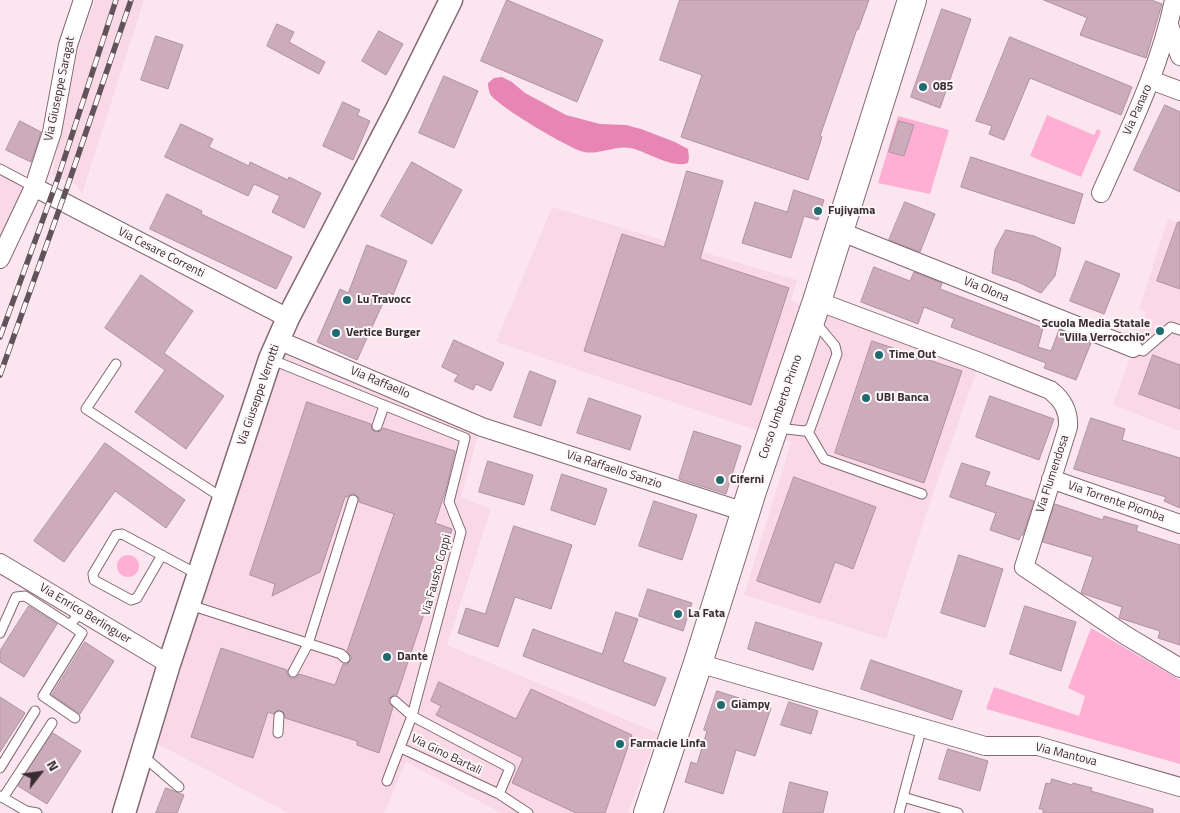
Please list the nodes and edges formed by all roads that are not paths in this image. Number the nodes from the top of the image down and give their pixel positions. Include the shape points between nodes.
1 (83, 0) edge
2 (451, 0) edge
3 (912, 0) edge
4 (1174, 0) edge
5 (1169, 25) junction
6 (1180, 56) edge
7 (1151, 80) junction
8 (1180, 91) edge
9 (0, 169) edge
10 (34, 187) junction
11 (1101, 193) dead end
12 (839, 231) junction
13 (0, 259) edge
14 (814, 310) junction
15 (288, 318) junction
16 (1180, 330) edge
17 (1132, 348) joint
18 (274, 349) junction
19 (116, 364) dead end
20 (384, 406) junction
21 (377, 426) dead end
22 (482, 427) joint
23 (773, 428) junction
24 (807, 430) junction
25 (1051, 479) junction
26 (922, 494) dead end
27 (224, 500) junction
28 (353, 500) dead end
29 (745, 512) junction
30 (1180, 524) edge
31 (162, 555) junction
32 (0, 563) edge
33 (200, 575) junction
34 (190, 605) junction
35 (81, 612) junction
36 (70, 625) junction
37 (0, 633) edge
38 (308, 644) junction
39 (345, 658) dead end
40 (698, 663) junction
41 (169, 664) junction
42 (1180, 668) edge
43 (293, 672) dead end
44 (395, 701) dead end
45 (35, 711) dead end
46 (278, 716) dead end
47 (412, 716) junction
48 (75, 718) dead end
49 (52, 723) dead end
50 (922, 727) junction
51 (278, 733) dead end
52 (401, 748) junction
53 (141, 759) junction
54 (0, 768) edge
55 (387, 782) dead end
56 (180, 787) dead end
57 (1180, 787) edge
58 (499, 794) junction
59 (2, 797) edge
60 (903, 798) junction
61 (25, 812) edge
62 (37, 813) edge
63 (124, 813) edge
64 (528, 813) edge
65 (648, 813) edge
66 (899, 813) edge
67 (958, 813) edge

1 - 10 street, Via Giuseppe Saragat via 68,45 52,132
2 - 15 street, Via Giuseppe Verrotti
3 - 12 main road, Corso Umberto Primo
4 - 5 street, Via Panaro
5 - 6 street
5 - 7 street, Via Panaro
7 - 8 street
7 - 11 street, Via Panaro
9 - 10 lane
10 - 13 street, Via Giuseppe Saragat
10 - 15 street, Via Cesare Correnti
12 - 14 main road, Corso Umberto Primo
12 - 17 street, Via Olona
14 - 23 main road, Corso Umberto Primo
14 - 24 lane via 837,354
14 - 25 street, Via Flumendosa via 977,360 1050,390 1059,397 1069,417
15 - 18 street, Via Giuseppe Verrotti
16 - 17 lane via 1171,326 1143,352
18 - 20 lane, Via Fausto Coppi
18 - 22 street, Via Raffaello
18 - 27 street, Via Giuseppe Verrotti
19 - 27 lane via 86,408
20 - 21 lane
20 - 47 lane, Via Fausto Coppi via 465,438 449,502 461,532
22 - 29 street, Via Raffaello Sanzio
23 - 24 lane
23 - 29 main road, Corso Umberto Primo
24 - 26 lane via 824,459
25 - 30 street, Via Torrente Piomba
25 - 42 street, Via Flumendosa via 1024,566
27 - 33 street, Via Giuseppe Verrotti
28 - 38 lane
29 - 40 main road, Corso Umberto Primo
31 - 31 lane via 122,534 116,535 93,574 94,580 131,600 137,598
31 - 33 lane
32 - 35 street, Via Enrico Berlinguer
33 - 34 street, Via Giuseppe Verrotti
34 - 38 lane
34 - 41 street, Via Giuseppe Verrotti
35 - 36 lane
35 - 41 street, Via Enrico Berlinguer
36 - 37 lane via 25,596 16,597
36 - 48 lane via 82,634 43,696
38 - 39 lane
38 - 43 lane
40 - 50 street, Via Mantova
40 - 65 main road, Corso Umberto Primo
41 - 53 street, Via Giuseppe Verrotti
44 - 47 lane, Via Gino Bartali
45 - 54 lane
46 - 51 lane
47 - 52 lane, Via Gino Bartali
47 - 58 lane via 510,768
49 - 59 lane
50 - 57 street, Via Mantova via 985,746 1038,746
50 - 60 lane
52 - 55 lane
52 - 58 lane, Via Gino Bartali
53 - 56 lane via 150,762
53 - 63 street, Via Giuseppe Verrotti
58 - 64 lane, Via Gino Bartali
59 - 61 lane
60 - 66 lane
60 - 67 lane
61 - 62 lane

